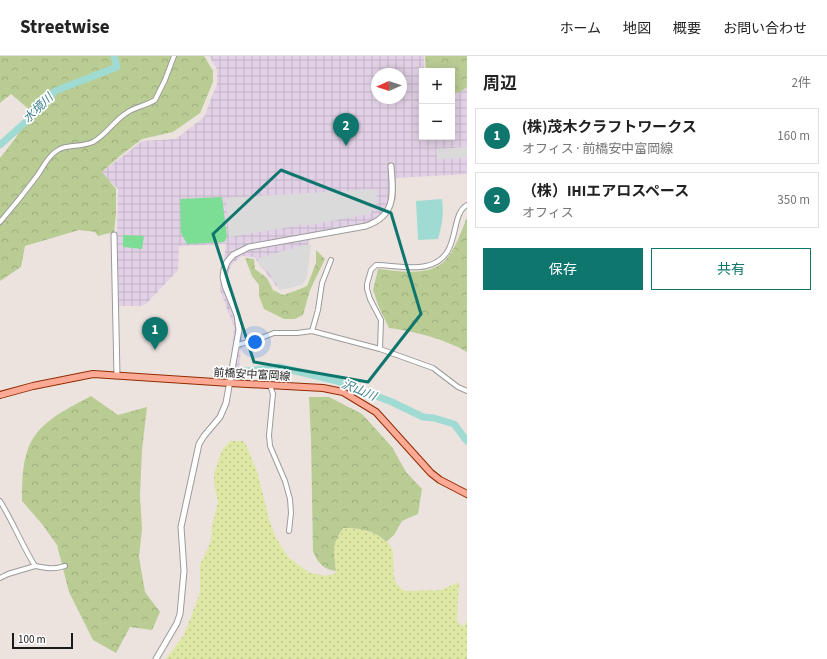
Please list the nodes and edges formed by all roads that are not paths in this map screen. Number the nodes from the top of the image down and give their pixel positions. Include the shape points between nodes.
1 (174, 56) edge
2 (391, 166) dead end
3 (467, 205) edge
4 (0, 222) edge
5 (114, 235) dead end
6 (332, 260) dead end
7 (312, 331) junction
8 (237, 345) junction
9 (380, 349) junction
10 (117, 376) junction
11 (230, 383) junction
12 (270, 385) junction
13 (467, 391) edge
14 (0, 395) edge
15 (467, 494) edge
16 (0, 501) edge
17 (289, 531) dead end
18 (35, 566) junction
19 (65, 566) dead end
20 (0, 578) edge
21 (156, 659) edge

1 - 4 street via 155,100 126,113 108,131 92,142 75,147 62,147 54,153 23,196
2 - 8 street via 392,201 386,213 375,223 248,247 234,255 228,262 223,277 236,315 239,330
3 - 9 street via 460,211 450,246 441,260 425,267 376,265 371,270 367,290 381,320
5 - 10 street
6 - 7 street via 322,283
7 - 8 street via 274,333
7 - 9 street
8 - 11 street
9 - 13 street via 433,368
10 - 11 main road, 前橋安中富岡線
10 - 14 main road, 前橋安中富岡線 via 86,375
11 - 12 main road, 前橋安中富岡線
11 - 21 street via 220,418 204,436 197,452 181,527 184,571 180,614
12 - 15 main road, 前橋安中富岡線 via 323,388 349,395 376,412 431,473
12 - 17 street via 273,394 270,446 290,499
16 - 18 street
18 - 19 street via 50,570
18 - 20 street

